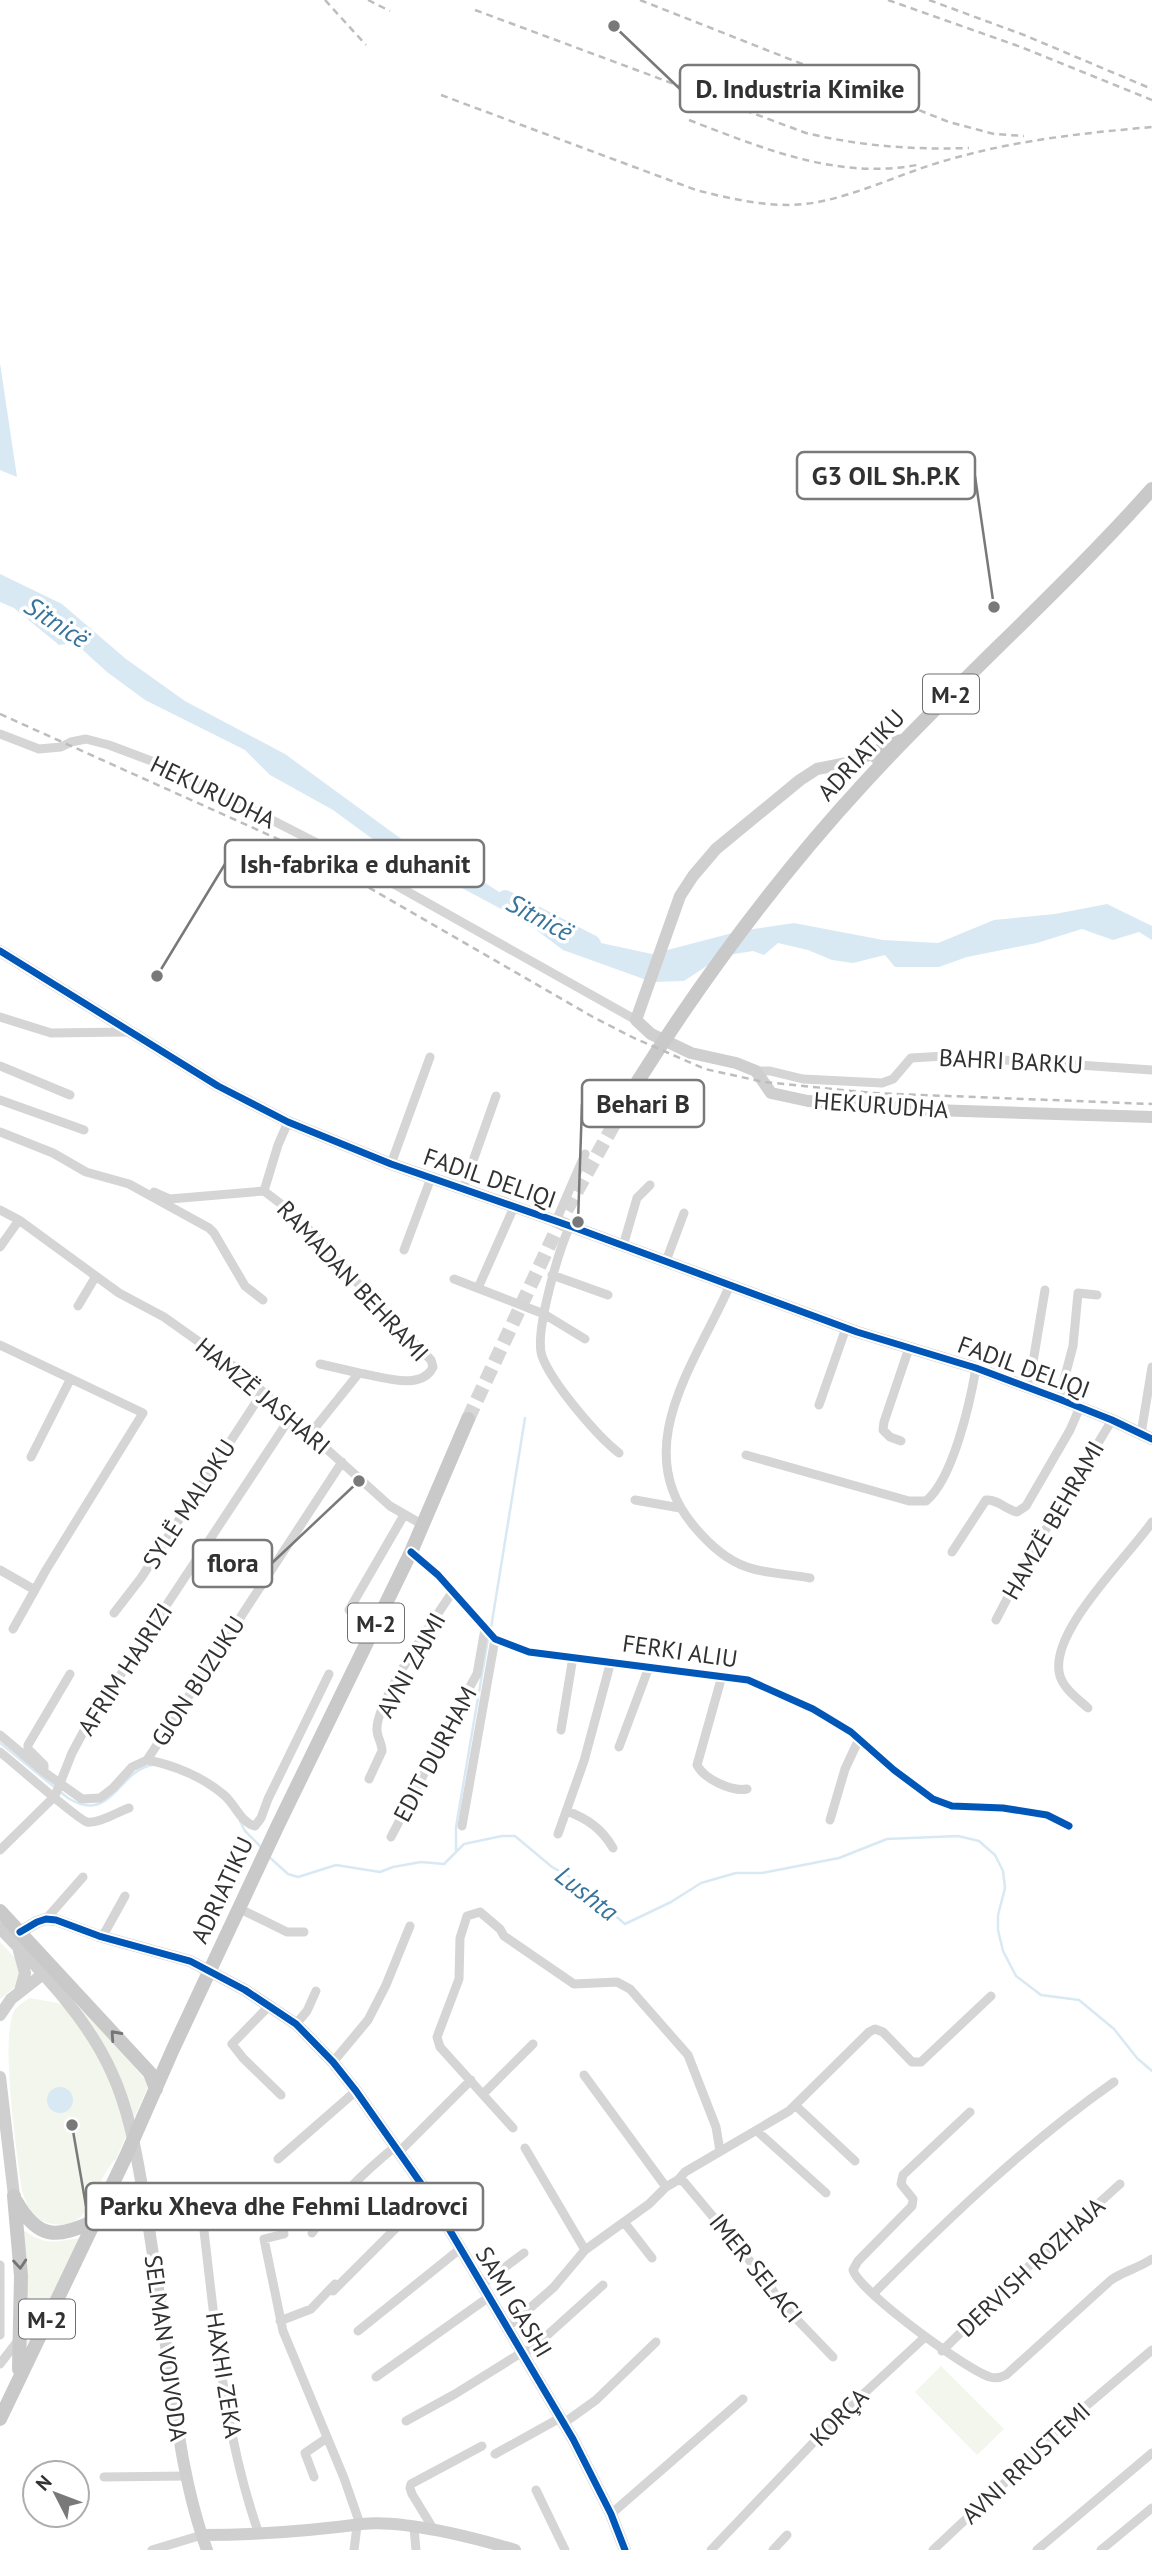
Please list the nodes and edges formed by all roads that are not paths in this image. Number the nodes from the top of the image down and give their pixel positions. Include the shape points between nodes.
1 (1152, 489) edge
2 (0, 734) edge
3 (875, 760) junction
4 (847, 763) junction
5 (865, 782) junction
6 (0, 951) edge
7 (0, 1017) edge
8 (636, 1020) junction
9 (127, 1032) junction
10 (430, 1056) dead end
11 (0, 1066) edge
12 (1152, 1070) edge
13 (756, 1071) junction
14 (638, 1081) tunnel mouth
15 (70, 1095) dead end
16 (496, 1096) dead end
17 (0, 1100) edge
18 (1152, 1117) edge
19 (288, 1122) junction
20 (84, 1130) dead end
21 (0, 1132) edge
22 (585, 1154) dead end
23 (391, 1164) junction
24 (431, 1178) junction
25 (130, 1184) junction
26 (650, 1185) dead end
27 (463, 1189) junction
28 (264, 1191) junction
29 (514, 1207) junction
30 (0, 1210) edge
31 (684, 1213) dead end
32 (19, 1220) junction
33 (556, 1221) junction
34 (570, 1226) junction
35 (623, 1246) junction
36 (0, 1247) edge
37 (404, 1250) dead end
38 (666, 1261) junction
39 (552, 1275) junction
40 (96, 1276) junction
41 (454, 1279) dead end
42 (730, 1285) junction
43 (478, 1288) junction
44 (1045, 1290) dead end
45 (608, 1295) dead end
46 (1097, 1295) dead end
47 (263, 1300) dead end
48 (78, 1306) dead end
49 (544, 1314) junction
50 (846, 1328) junction
51 (585, 1339) dead end
52 (0, 1345) edge
53 (909, 1348) junction
54 (320, 1364) dead end
55 (1152, 1367) edge
56 (976, 1368) junction
57 (359, 1373) junction
58 (70, 1380) junction
59 (1027, 1387) junction
60 (262, 1393) junction
61 (1059, 1399) junction
62 (819, 1405) dead end
63 (1080, 1407) junction
64 (290, 1418) junction
65 (468, 1419) tunnel mouth
66 (1112, 1420) junction
67 (310, 1434) junction
68 (1147, 1437) edge
69 (901, 1441) dead end
70 (619, 1453) dead end
71 (746, 1455) dead end
72 (31, 1457) dead end
73 (342, 1462) junction
74 (635, 1500) dead end
75 (680, 1508) junction
76 (404, 1515) junction
77 (1152, 1522) edge
78 (423, 1525) junction
79 (411, 1552) junction
80 (952, 1552) dead end
81 (0, 1570) edge
82 (810, 1578) dead end
83 (35, 1590) junction
84 (453, 1591) junction
85 (349, 1610) dead end
86 (114, 1613) dead end
87 (996, 1620) dead end
88 (13, 1629) dead end
89 (490, 1634) junction
90 (573, 1657) junction
91 (611, 1661) junction
92 (649, 1667) junction
93 (70, 1674) dead end
94 (329, 1674) dead end
95 (722, 1676) junction
96 (1088, 1708) dead end
97 (561, 1730) dead end
98 (0, 1735) edge
99 (859, 1739) junction
100 (619, 1747) dead end
101 (0, 1752) edge
102 (147, 1760) junction
103 (44, 1772) junction
104 (369, 1779) dead end
105 (60, 1784) junction
106 (747, 1789) dead end
107 (55, 1796) junction
108 (129, 1808) dead end
109 (567, 1811) junction
110 (830, 1820) dead end
111 (462, 1826) dead end
112 (1069, 1826) dead end
113 (558, 1835) dead end
114 (391, 1837) dead end
115 (612, 1849) dead end
116 (0, 1850) edge
117 (83, 1877) dead end
118 (125, 1896) dead end
119 (240, 1909) junction
120 (0, 1911) edge
121 (46, 1919) junction
122 (410, 1926) dead end
123 (0, 1928) edge
124 (20, 1932) junction
125 (304, 1932) dead end
126 (99, 1936) junction
127 (18, 1947) junction
128 (43, 1974) junction
129 (316, 1991) dead end
130 (19, 1992) junction
131 (990, 1996) dead end
132 (270, 2005) junction
133 (0, 2015) edge
134 (296, 2024) junction
135 (534, 2044) dead end
136 (173, 2049) junction
137 (333, 2062) junction
138 (141, 2064) junction
139 (584, 2076) dead end
140 (0, 2077) edge
141 (471, 2080) junction
142 (1114, 2082) dead end
143 (156, 2089) junction
144 (356, 2091) junction
145 (483, 2094) junction
146 (281, 2095) dead end
147 (795, 2105) junction
148 (970, 2112) dead end
149 (513, 2128) dead end
150 (757, 2131) junction
151 (525, 2148) dead end
152 (398, 2149) junction
153 (720, 2151) junction
154 (278, 2159) dead end
155 (855, 2161) dead end
156 (678, 2180) junction
157 (1119, 2184) dead end
158 (666, 2188) junction
159 (268, 2193) dead end
160 (826, 2193) dead end
161 (429, 2195) junction
162 (14, 2196) junction
163 (202, 2214) dead end
164 (96, 2220) junction
165 (624, 2222) junction
166 (312, 2233) dead end
167 (460, 2249) junction
168 (585, 2250) junction
169 (524, 2253) dead end
170 (652, 2258) dead end
171 (1152, 2259) edge
172 (0, 2265) edge
173 (481, 2284) junction
174 (603, 2286) dead end
175 (874, 2293) junction
176 (489, 2297) junction
177 (280, 2321) junction
178 (506, 2326) junction
179 (358, 2331) dead end
180 (0, 2335) edge
181 (21, 2337) junction
182 (925, 2337) junction
183 (656, 2342) dead end
184 (1152, 2350) edge
185 (942, 2351) junction
186 (521, 2353) junction
187 (833, 2357) dead end
188 (0, 2364) edge
189 (376, 2377) dead end
190 (19, 2378) junction
191 (743, 2399) dead end
192 (0, 2419) edge
193 (562, 2420) junction
194 (406, 2421) dead end
195 (327, 2438) junction
196 (482, 2446) dead end
197 (1152, 2453) edge
198 (495, 2454) dead end
199 (186, 2476) junction
200 (104, 2477) dead end
201 (314, 2477) dead end
202 (536, 2490) dead end
203 (1152, 2508) edge
204 (611, 2514) junction
205 (358, 2525) junction
206 (414, 2528) junction
207 (434, 2530) junction
208 (259, 2533) junction
209 (202, 2535) junction
210 (787, 2535) dead end
211 (152, 2550) edge
212 (207, 2550) edge
213 (354, 2550) edge
214 (416, 2550) edge
215 (515, 2550) edge
216 (565, 2550) edge
217 (625, 2550) edge
218 (711, 2550) edge
219 (774, 2550) edge
220 (933, 2550) edge
221 (1037, 2550) edge
222 (1101, 2550) edge

1 - 3 main road, ADRIATIKU / M-2 via 1109,538 906,739
2 - 8 street, HEKURUDHA via 39,749 86,739 170,768 360,865
3 - 4 street
3 - 5 main road, ADRIATIKU / M-2
4 - 5 street via 861,770
4 - 8 street via 817,769 800,780 716,849 693,876 680,896
5 - 14 main road, ADRIATIKU / M-2 via 758,906
6 - 9 street, FADIL DELIQI
7 - 9 street via 51,1033
8 - 13 street, HEKURUDHA via 651,1034 691,1053
9 - 19 street, FADIL DELIQI
10 - 23 street
11 - 15 street
12 - 13 street, BAHRI BARKU via 945,1056 911,1058 893,1079 882,1083 803,1079
13 - 18 street, HEKURUDHA via 771,1093 808,1101
16 - 27 street
17 - 20 street
19 - 23 street, FADIL DELIQI
19 - 28 street, RAMADAN BEHRAMI
21 - 25 street via 86,1171
22 - 33 street
23 - 24 street, FADIL DELIQI
24 - 27 street, FADIL DELIQI
24 - 37 street, FADIL DELIQI
25 - 28 street via 170,1199
25 - 47 street via 212,1230 245,1286
26 - 35 street via 637,1198
27 - 29 street, FADIL DELIQI
28 - 57 street, RAMADAN BEHRAMI via 317,1237 433,1367 425,1378 412,1381
29 - 33 street, FADIL DELIQI
29 - 43 street
30 - 32 street, HAMZË JASHARI
31 - 38 street
32 - 36 street
32 - 40 street, HAMZË JASHARI
33 - 34 street, FADIL DELIQI
34 - 35 street, FADIL DELIQI
34 - 39 street
35 - 38 street, FADIL DELIQI
38 - 42 street, FADIL DELIQI
39 - 45 street
39 - 49 street
40 - 48 street
40 - 60 street, HAMZË JASHARI via 209,1348
41 - 43 street
42 - 50 street, FADIL DELIQI
42 - 75 street via 678,1395 667,1431 667,1478
43 - 49 street
44 - 59 street, FADIL DELIQI
46 - 61 street via 1078,1293 1073,1346
49 - 51 street
49 - 70 street via 541,1354 546,1364 586,1420
50 - 53 street, FADIL DELIQI
50 - 62 street
52 - 58 street
53 - 56 street, FADIL DELIQI
53 - 69 street via 883,1430
54 - 57 street, RAMADAN BEHRAMI
55 - 68 street
56 - 59 street, FADIL DELIQI
56 - 71 street via 962,1429 937,1489 926,1501 909,1501
57 - 67 street
58 - 72 street
58 - 83 street via 142,1413
59 - 61 street, FADIL DELIQI
60 - 64 street, HAMZË JASHARI
60 - 86 street, SYLË MALOKU
61 - 63 street, FADIL DELIQI
63 - 66 street, FADIL DELIQI
63 - 80 street via 1026,1506 1013,1512 986,1500
64 - 67 street, HAMZË JASHARI
64 - 105 street, AFRIM HAJRIZI via 115,1681 72,1753
65 - 78 main road, ADRIATIKU / M-2
66 - 68 street, FADIL DELIQI
66 - 87 street, HAMZË BEHRAMI
67 - 73 street, HAMZË JASHARI
73 - 76 street, HAMZË JASHARI
73 - 102 street, GJON BUZUKU
74 - 75 street
75 - 82 street via 736,1562
76 - 78 street, HAMZË JASHARI
76 - 85 street
77 - 96 street via 1097,1589 1066,1638 1060,1677
78 - 79 main road, ADRIATIKU / M-2
79 - 84 street, FERKI ALIU
79 - 119 main road, ADRIATIKU / M-2
81 - 83 street
83 - 88 street
84 - 89 street, FERKI ALIU
84 - 104 street, AVNI ZAJMI via 391,1691 376,1729 383,1751
89 - 90 street, FERKI ALIU via 529,1652
89 - 111 street
89 - 114 street, EDIT DURHAM via 474,1683
90 - 91 street, FERKI ALIU
90 - 97 street
91 - 92 street, FERKI ALIU
91 - 109 street
92 - 95 street, FERKI ALIU
92 - 100 street, FERKI ALIU
93 - 103 street, AFRIM HAJRIZI via 28,1745 44,1765
94 - 102 street via 255,1826 200,1779
95 - 99 street, FERKI ALIU via 748,1680 813,1709
95 - 106 street, FERKI ALIU via 696,1765 718,1782
98 - 103 street
99 - 110 street
99 - 112 street, FERKI ALIU via 942,1804 1047,1815
101 - 107 street
102 - 105 street, GJON BUZUKU via 100,1798 82,1799
103 - 105 street, AFRIM HAJRIZI
105 - 107 street, AFRIM HAJRIZI
107 - 108 street via 79,1819 90,1823
107 - 116 street, AFRIM HAJRIZI
109 - 113 street
109 - 115 street via 596,1826
117 - 121 street
118 - 126 street
119 - 125 street via 287,1932
119 - 136 main road, ADRIATIKU / M-2
120 - 124 main road
121 - 124 street
121 - 126 street, SAMI GASHI
122 - 137 street via 368,2020
123 - 127 street, SELMAN VOJVODA
138 -> 124 main road
126 - 132 street, SAMI GASHI via 190,1961
127 - 128 street, SELMAN VOJVODA
127 - 130 street via 25,1973
128 - 130 street
128 - 199 street, SELMAN VOJVODA via 90,2034 111,2071 128,2118
129 - 134 street
130 - 133 street
131 - 147 street via 921,2063 908,2059 883,2032 869,2032
132 - 134 street, SAMI GASHI
132 - 146 street via 232,2044
134 - 137 street, SAMI GASHI
135 - 145 street
136 - 138 main road via 158,2060
136 - 143 main road, ADRIATIKU / M-2
137 - 144 street, SAMI GASHI
138 - 143 main road via 155,2080
139 - 158 street
140 - 162 street
141 - 145 street
141 - 152 street
141 - 153 street via 440,2047 437,2037 459,1979 461,1927 467,1916 480,1912 505,1937 574,1984 617,1982 630,1989 688,2055 716,2127
142 - 175 street via 1044,2135
143 - 164 main road, ADRIATIKU / M-2
144 - 152 street, SAMI GASHI
144 - 154 street
145 - 149 street
147 - 150 street
147 - 155 street
148 - 175 street via 903,2175 901,2184 913,2199 912,2206 854,2266 853,2273
150 - 153 street
150 - 160 street
151 - 168 street
152 - 161 street, SAMI GASHI
152 - 166 street via 365,2171
153 - 156 street
156 - 158 street
156 - 187 street, IMER SELACI via 716,2218 793,2317
157 - 185 street, DERVISH ROZHAJA
158 - 165 street
159 - 177 street via 285,2234 264,2239
161 - 167 street, SAMI GASHI
161 - 177 street via 311,2309
162 - 164 main road via 30,2222 47,2232 69,2231
162 -> 181 main road
163 - 208 street, HAXHI ZEKA via 227,2404
164 - 190 main road, ADRIATIKU / M-2
165 - 168 street
165 - 170 street
167 - 173 street, SAMI GASHI
167 - 179 street
168 - 178 street via 554,2287
169 - 173 street, SAMI GASHI
171 - 185 street via 1111,2280 1006,2375 985,2375
172 - 180 street
173 - 176 street, SAMI GASHI
174 - 186 street via 551,2334
175 - 182 street
176 - 178 street, SAMI GASHI
176 - 189 street
177 - 195 street
178 - 186 street, SAMI GASHI
181 - 188 street
181 - 190 main road
182 - 185 street
182 - 218 street, KORÇA via 831,2424
183 - 193 street via 596,2400
184 - 220 street, AVNI RRUSTEMI via 1020,2462 1012,2476
186 - 193 street, SAMI GASHI
186 - 194 street
190 - 192 main road, ADRIATIKU / M-2
191 - 204 street
193 - 198 street
193 - 204 street, SAMI GASHI
195 - 201 street via 305,2453
195 - 205 street via 355,2504
196 - 207 street via 411,2484 412,2494
197 - 221 street
199 - 200 street, SELMAN VOJVODA
199 - 209 street, SELMAN VOJVODA
202 - 216 street
203 - 222 street
204 - 217 street, SAMI GASHI
205 - 206 street
205 - 208 street
205 - 213 street
206 - 207 street
206 - 214 street
207 - 215 street
208 - 209 street
209 - 211 street
209 - 212 street, SELMAN VOJVODA
210 - 219 street

